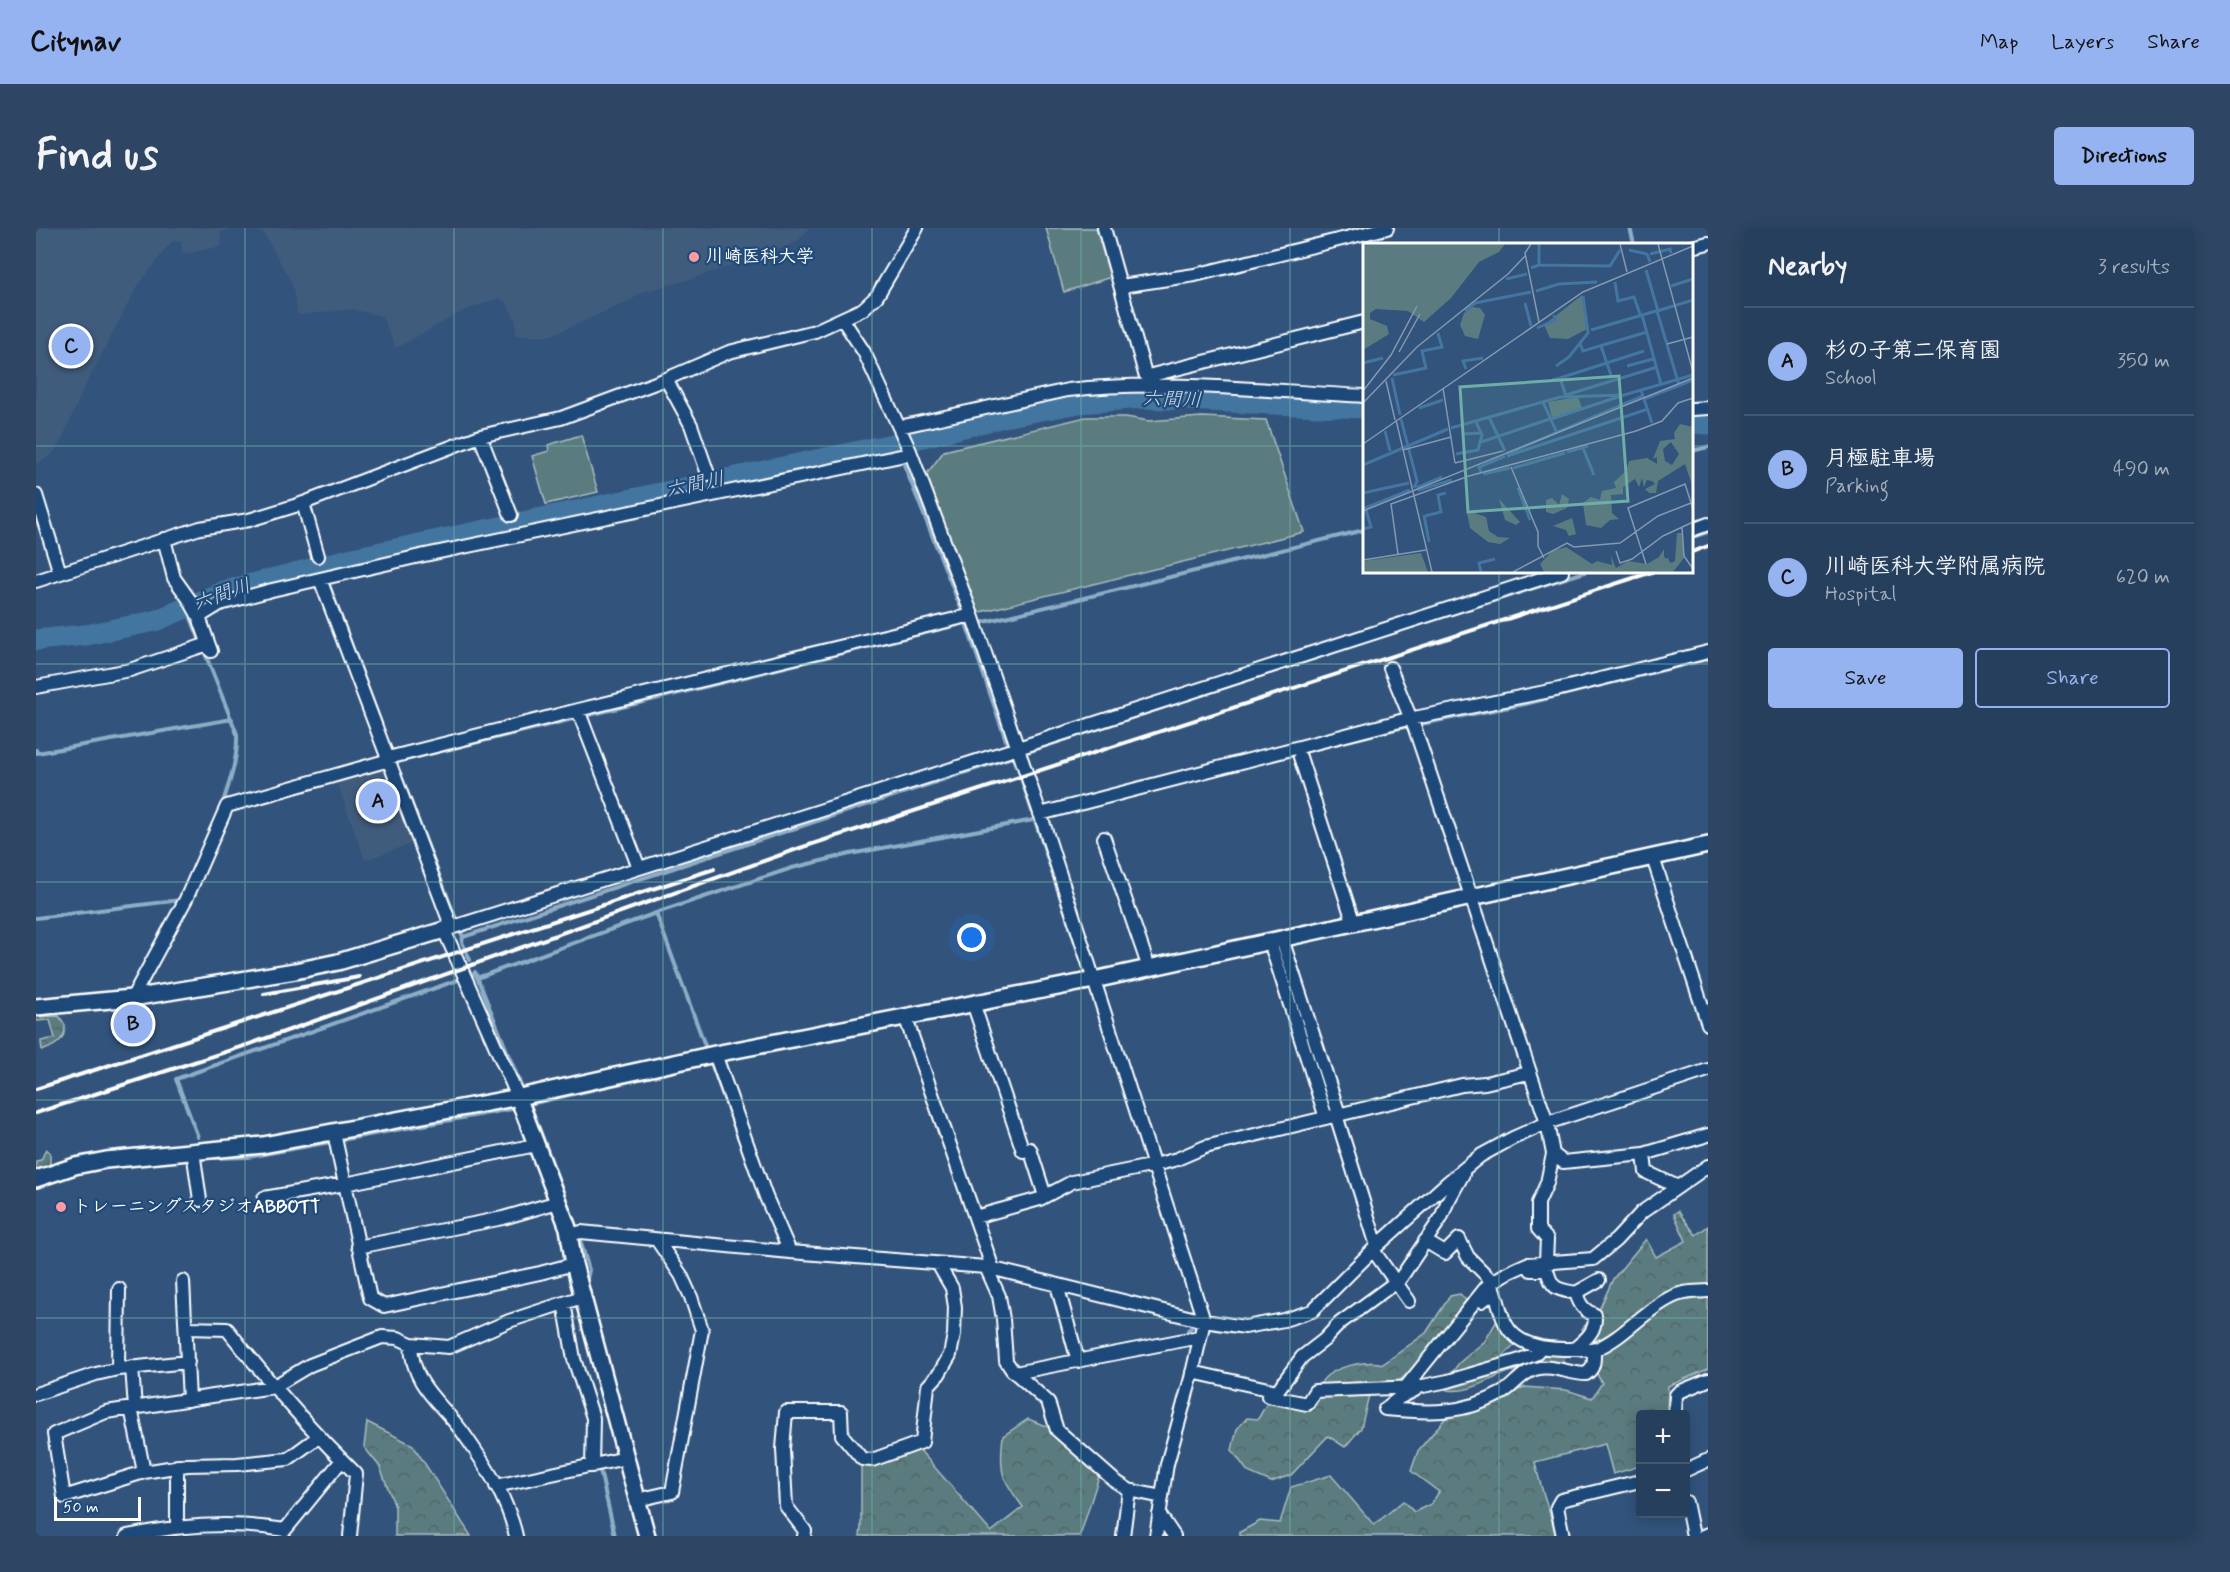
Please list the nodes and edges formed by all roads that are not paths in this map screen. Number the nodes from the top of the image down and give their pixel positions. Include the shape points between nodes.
1 (917, 228) edge
2 (1104, 228) edge
3 (1387, 228) edge
4 (1708, 243) edge
5 (1693, 246) edge
6 (1120, 286) junction
7 (843, 320) junction
8 (1363, 323) edge
9 (666, 379) junction
10 (1147, 382) junction
11 (1363, 396) edge
12 (1708, 408) edge
13 (1693, 409) edge
14 (900, 430) junction
15 (480, 436) junction
16 (905, 454) junction
17 (708, 474) dead end
18 (36, 495) edge
19 (303, 503) junction
20 (511, 515) dead end
21 (1708, 524) edge
22 (1693, 530) edge
23 (164, 539) junction
24 (318, 556) dead end
25 (60, 573) junction
26 (1559, 573) edge
27 (324, 578) junction
28 (36, 581) edge
29 (197, 615) junction
30 (970, 620) junction
31 (1708, 652) edge
32 (1390, 668) dead end
33 (36, 687) edge
34 (580, 714) junction
35 (1412, 724) junction
36 (1015, 752) junction
37 (1300, 757) dead end
38 (391, 760) junction
39 (1042, 817) junction
40 (1104, 838) dead end
41 (1708, 844) edge
42 (1654, 863) junction
43 (639, 868) junction
44 (1473, 903) junction
45 (1354, 924) junction
46 (453, 927) junction
47 (1277, 945) junction
48 (1149, 968) junction
49 (1094, 980) junction
50 (132, 998) junction
51 (36, 1007) edge
52 (975, 1008) junction
53 (906, 1021) junction
54 (1708, 1024) edge
55 (714, 1057) junction
56 (1708, 1070) edge
57 (1529, 1073) junction
58 (523, 1100) junction
59 (1334, 1116) junction
60 (1547, 1123) junction
61 (1708, 1135) edge
62 (335, 1139) junction
63 (536, 1145) junction
64 (193, 1151) junction
65 (1553, 1154) junction
66 (1644, 1154) junction
67 (1155, 1165) junction
68 (1466, 1167) junction
69 (1708, 1167) edge
70 (36, 1179) edge
71 (345, 1184) junction
72 (1678, 1187) junction
73 (1045, 1196) junction
74 (264, 1198) dead end
75 (200, 1200) dead end
76 (558, 1202) junction
77 (975, 1217) junction
78 (575, 1233) junction
79 (657, 1240) junction
80 (1425, 1241) junction
81 (358, 1247) junction
82 (1375, 1248) junction
83 (790, 1252) junction
84 (1546, 1262) junction
85 (574, 1264) junction
86 (938, 1264) junction
87 (989, 1268) junction
88 (1515, 1269) junction
89 (1599, 1280) dead end
90 (183, 1281) dead end
91 (1395, 1282) junction
92 (1493, 1282) junction
93 (1057, 1285) junction
94 (119, 1289) dead end
95 (1708, 1291) edge
96 (1576, 1293) junction
97 (582, 1297) junction
98 (1477, 1299) junction
99 (1409, 1301) dead end
100 (564, 1303) junction
101 (1204, 1321) junction
102 (186, 1328) junction
103 (1199, 1337) junction
104 (411, 1344) junction
105 (1541, 1347) junction
106 (1574, 1349) junction
107 (1594, 1350) junction
108 (1078, 1361) junction
109 (188, 1362) junction
110 (132, 1367) junction
111 (118, 1369) junction
112 (1015, 1373) junction
113 (1191, 1375) junction
114 (1708, 1380) edge
115 (273, 1387) junction
116 (1418, 1387) junction
117 (1405, 1388) junction
118 (36, 1394) edge
119 (189, 1400) junction
120 (133, 1408) junction
121 (1675, 1410) edge
122 (318, 1437) junction
123 (626, 1458) junction
124 (342, 1460) junction
125 (1708, 1460) edge
126 (597, 1465) junction
127 (177, 1466) junction
128 (1690, 1468) edge
129 (144, 1472) junction
130 (1636, 1482) edge
131 (496, 1486) junction
132 (1129, 1490) junction
133 (1162, 1497) junction
134 (637, 1500) junction
135 (1159, 1514) junction
136 (1689, 1518) edge
137 (177, 1527) junction
138 (1708, 1534) edge
139 (128, 1536) edge
140 (350, 1536) edge
141 (516, 1536) edge
142 (647, 1536) edge
143 (804, 1536) edge
144 (1123, 1536) edge
145 (1156, 1536) edge
146 (1174, 1536) edge
147 (1563, 1536) edge
148 (1693, 1536) edge
149 (1703, 1536) edge

1 - 7 street via 877,296
2 - 6 street
3 - 6 street via 1195,275
4 - 5 street
6 - 10 street
7 - 9 street via 815,331 729,352
7 - 14 street via 864,352
8 - 10 street
9 - 15 street via 561,417
9 - 17 street via 691,425
10 - 11 street
10 - 14 street via 1068,390
12 - 13 street
14 - 16 street
15 - 19 street
15 - 20 street
16 - 27 street
16 - 30 street
18 - 25 street
19 - 23 street
19 - 24 street
21 - 22 street
23 - 25 street
23 - 29 street via 174,578
25 - 28 street
26 - 36 street
27 - 29 street via 220,604
27 - 38 street
29 - 33 street via 206,647 130,670
30 - 34 street
30 - 36 street
31 - 35 street
32 - 35 street
34 - 38 street
34 - 43 street
35 - 39 street
35 - 44 street
36 - 39 street
36 - 43 street
37 - 45 street
38 - 46 street
38 - 50 street via 228,806 186,899
39 - 49 street
40 - 48 street
41 - 42 street
42 - 44 street
42 - 54 street
43 - 46 street
44 - 45 street
44 - 57 street
45 - 47 street
46 - 50 street via 338,962
46 - 58 street via 465,977
47 - 48 street
47 - 59 street
48 - 49 street
49 - 52 street
49 - 67 street
50 - 51 street
52 - 53 street
52 - 73 street via 1023,1151 1029,1149
53 - 55 street
53 - 77 street
55 - 58 street
55 - 83 street
56 - 60 street
57 - 59 street via 1462,1084
57 - 60 street
58 - 62 street
58 - 63 street
59 - 67 street via 1205,1147
59 - 82 street
60 - 65 street
60 - 68 street via 1513,1138
61 - 66 street
62 - 64 street
62 - 71 street
63 - 71 street
63 - 76 street
64 - 70 street via 95,1162
64 - 75 street
65 - 66 street via 1563,1162
65 - 84 street via 1538,1203 1538,1229 1547,1239
66 - 72 street via 1646,1172
67 - 73 street via 1072,1182
67 - 101 street
68 - 80 street
68 - 82 street
69 - 72 street
71 - 74 street
71 - 81 street
72 - 84 street via 1642,1212 1593,1258
73 - 77 street
76 - 78 street
76 - 81 street via 503,1218
77 - 87 street
78 - 79 street
78 - 85 street
79 - 83 street
79 - 134 street via 681,1275 702,1330 672,1492
80 - 91 street
80 - 92 street via 1445,1253 1459,1239 1468,1257
81 - 85 street via 370,1298 384,1306
82 - 91 street
82 - 101 street via 1312,1311 1245,1327
83 - 86 street
84 - 88 street
85 - 97 street
86 - 87 street
86 - 143 street via 952,1288 954,1335 950,1355 928,1386 922,1442 872,1460 862,1459 842,1436 841,1412 786,1412 786,1506 805,1531
87 - 93 street
87 - 112 street via 999,1296 1006,1361
88 - 92 street
88 - 96 street via 1547,1270 1556,1289
89 - 96 street
90 - 102 street
91 - 99 street
91 - 113 street via 1302,1357 1277,1391
92 - 98 street
93 - 101 street
93 - 108 street
94 - 111 street
95 - 107 street via 1673,1296
96 - 106 street via 1580,1305 1595,1315 1596,1324
97 - 100 street
97 - 123 street
98 - 105 street via 1482,1301 1495,1291 1512,1333
98 - 117 street
100 - 104 street via 449,1347
100 - 126 street via 574,1359 592,1418
101 - 103 street
102 - 109 street
102 - 115 street via 227,1329
103 - 108 street
103 - 113 street
104 - 115 street via 382,1337 310,1365
104 - 131 street via 415,1371 465,1435
105 - 106 street
105 - 116 street via 1535,1354 1517,1360
106 - 107 street
107 - 116 street via 1594,1365 1586,1374 1545,1367 1534,1369 1508,1390 1463,1409 1428,1413 1385,1408
108 - 112 street
109 - 110 street
109 - 119 street
110 - 111 street
110 - 120 street
111 - 118 street
112 - 132 street via 1048,1402 1057,1430
113 - 117 street via 1307,1404 1315,1391
113 - 133 street
114 - 121 street via 1676,1395
115 - 119 street
115 - 122 street
116 - 117 street
119 - 120 street
120 - 129 street
120 - 129 street via 106,1412 54,1434 64,1497
122 - 124 street
122 - 127 street via 288,1459
123 - 126 street
123 - 134 street
124 - 137 street via 285,1530
124 - 140 street via 356,1474
125 - 128 street
126 - 131 street
127 - 129 street
127 - 137 street
130 - 147 street via 1561,1500 1557,1507
131 - 141 street via 510,1512
132 - 133 street
132 - 144 street
133 - 135 street
134 - 142 street
135 - 145 street
135 - 146 street
136 - 148 street
137 - 139 street
138 - 149 street

